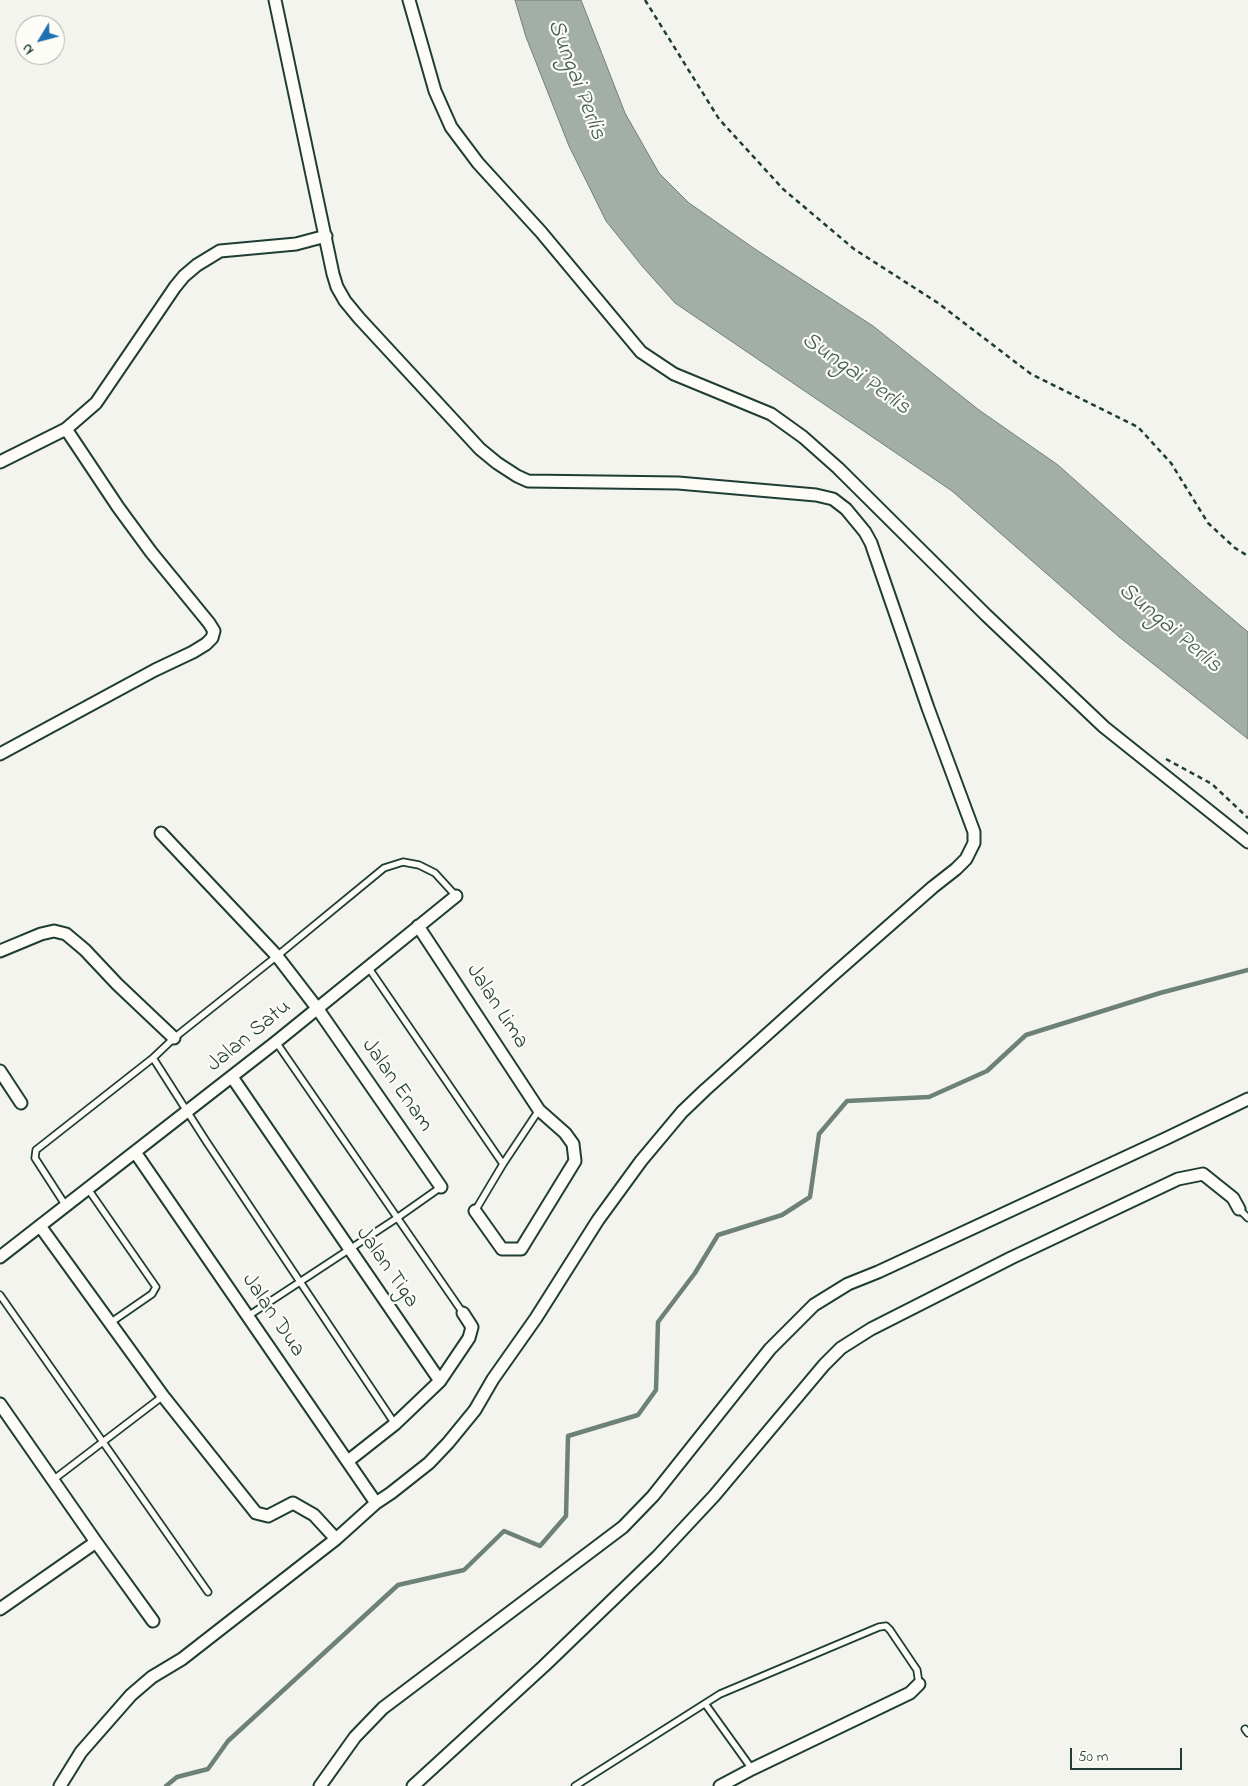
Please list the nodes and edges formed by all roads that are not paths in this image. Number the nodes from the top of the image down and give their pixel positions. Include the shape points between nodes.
1 (275, 0) edge
2 (409, 0) edge
3 (326, 236) junction
4 (66, 429) junction
5 (0, 462) edge
6 (0, 754) edge
7 (161, 834) dead end
8 (1248, 842) edge
9 (456, 896) joint
10 (418, 926) junction
11 (0, 951) edge
12 (277, 956) junction
13 (368, 967) junction
14 (317, 1008) junction
15 (174, 1038) junction
16 (276, 1042) junction
17 (153, 1058) junction
18 (0, 1071) edge
19 (232, 1077) junction
20 (1248, 1099) edge
21 (21, 1103) dead end
22 (539, 1110) junction
23 (187, 1111) junction
24 (135, 1152) junction
25 (503, 1164) junction
26 (441, 1187) joint
27 (88, 1189) junction
28 (66, 1206) junction
29 (1239, 1210) joint
30 (475, 1211) joint
31 (397, 1218) junction
32 (1248, 1218) edge
33 (40, 1226) junction
34 (349, 1250) junction
35 (0, 1257) edge
36 (300, 1282) junction
37 (0, 1295) edge
38 (463, 1313) joint
39 (248, 1316) junction
40 (110, 1323) junction
41 (440, 1381) junction
42 (163, 1396) junction
43 (0, 1404) edge
44 (395, 1424) junction
45 (103, 1442) junction
46 (348, 1461) junction
47 (53, 1480) junction
48 (376, 1502) junction
49 (336, 1538) junction
50 (96, 1542) junction
51 (208, 1592) dead end
52 (0, 1609) edge
53 (153, 1622) dead end
54 (919, 1684) joint
55 (706, 1705) junction
56 (752, 1769) junction
57 (60, 1786) edge
58 (320, 1786) edge
59 (413, 1786) edge
60 (575, 1786) edge
61 (720, 1786) edge

1 - 3 street
2 - 8 street via 435,91 451,126 478,163 641,352 674,374 771,414 803,437 1104,727
3 - 4 street via 296,244 220,251 184,276 102,395
3 - 48 street via 333,274 345,301 480,449 517,476 528,481 678,483 816,495 833,499 846,510 871,543 974,832 970,852 956,870 833,975 682,1112 598,1220 475,1410 429,1463
4 - 5 street
4 - 6 street via 118,507 214,631 206,644
7 - 12 street, Jalan Enam
9 - 10 street, Jalan Satu
9 - 12 lane via 435,873 419,865 403,862 384,868
10 - 13 street, Jalan Satu
10 - 22 street, Jalan Lima
11 - 15 street via 41,934 54,931 66,934
12 - 14 street, Jalan Enam
12 - 15 lane
13 - 14 street, Jalan Satu
13 - 25 lane
14 - 16 street, Jalan Satu
14 - 26 street, Jalan Enam
15 - 17 lane
16 - 19 street, Jalan Satu
16 - 31 lane
17 - 23 lane
17 - 28 lane via 36,1150 35,1158
18 - 21 street
19 - 23 street, Jalan Satu
19 - 34 street, Jalan Tiga
20 - 58 street via 848,1284 814,1305 770,1349 654,1496 623,1527 382,1708 355,1737
22 - 25 lane
22 - 30 street via 573,1144 575,1161 521,1250 502,1249
23 - 24 street, Jalan Satu
23 - 36 lane
24 - 27 street, Jalan Satu
24 - 39 street, Jalan Dua
25 - 30 lane
26 - 31 lane
27 - 28 street, Jalan Satu
27 - 40 lane via 156,1287 152,1294
28 - 33 street, Jalan Satu
29 - 32 lane
29 - 59 street via 1233,1198 1203,1174 1178,1179 1002,1263 871,1329 841,1348 657,1557
31 - 34 lane
31 - 38 lane
33 - 35 street, Jalan Satu
33 - 40 street
34 - 36 lane
34 - 41 street, Jalan Tiga
36 - 39 lane
36 - 44 lane
37 - 45 lane
38 - 41 street via 472,1327 469,1338
39 - 46 street, Jalan Dua
40 - 42 street
41 - 44 street
42 - 45 lane
42 - 49 street via 256,1513 268,1516 293,1502 314,1515
43 - 47 street
44 - 46 street
45 - 47 lane
45 - 51 lane
46 - 48 street, Jalan Dua
47 - 50 street
48 - 49 street
49 - 57 street via 182,1660 152,1677 131,1695 81,1752
50 - 52 street
50 - 53 street
54 - 55 lane via 917,1670 886,1626 720,1694
54 - 56 street via 910,1693
55 - 56 lane
55 - 60 lane
56 - 61 street

